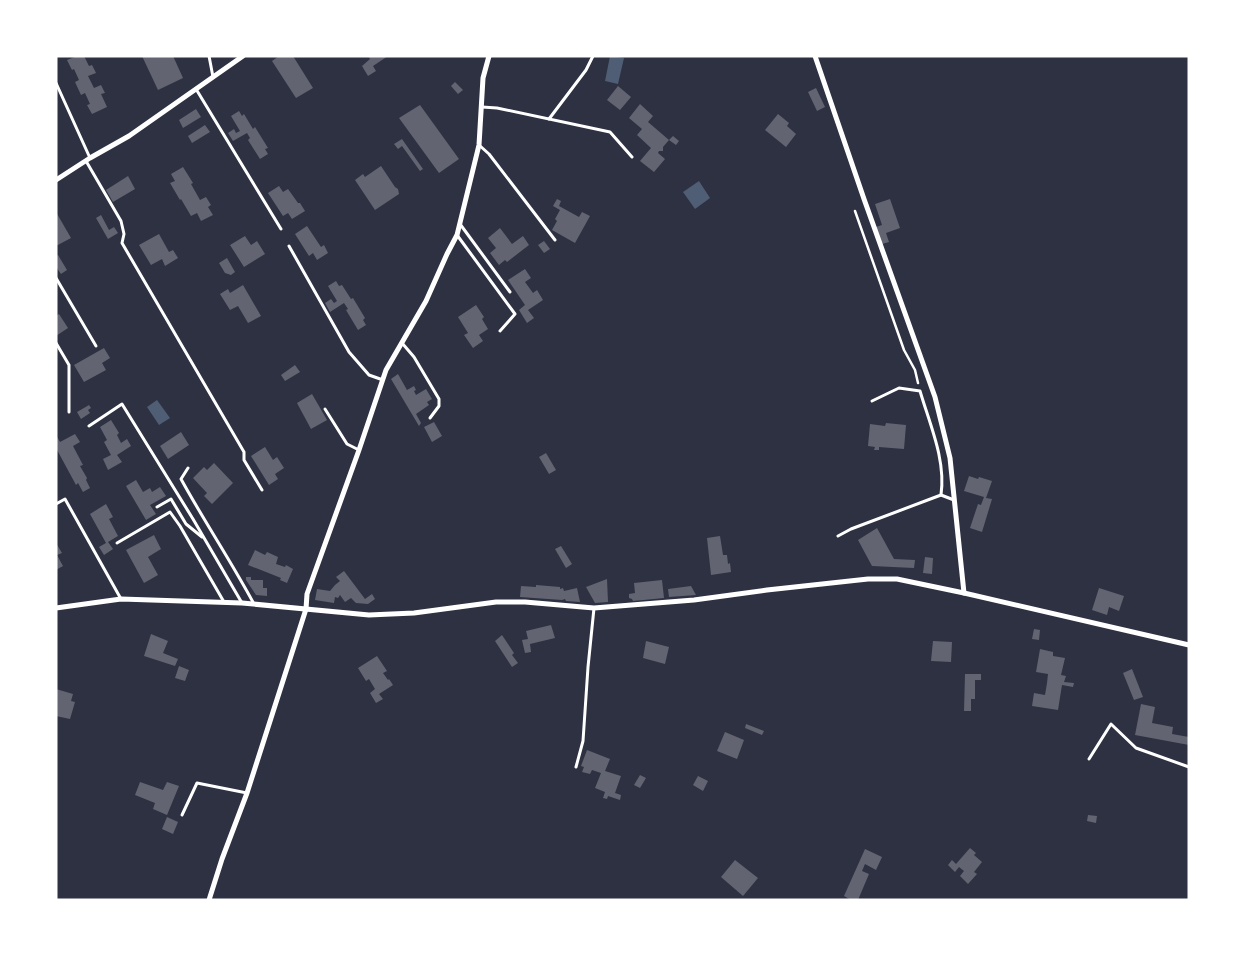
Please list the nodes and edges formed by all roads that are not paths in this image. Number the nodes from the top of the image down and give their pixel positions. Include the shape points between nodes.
1 (208, 56) edge
2 (243, 56) edge
3 (489, 56) edge
4 (593, 56) edge
5 (815, 56) edge
6 (213, 77) junction
7 (56, 83) edge
8 (196, 89) junction
9 (481, 106) junction
10 (549, 119) junction
11 (479, 144) junction
12 (632, 157) dead end
13 (88, 160) junction
14 (56, 180) edge
15 (460, 224) junction
16 (281, 229) dead end
17 (457, 235) junction
18 (555, 240) dead end
19 (289, 246) dead end
20 (56, 278) edge
21 (510, 292) dead end
22 (500, 331) dead end
23 (402, 342) junction
24 (56, 344) edge
25 (96, 346) dead end
26 (383, 380) junction
27 (872, 401) dead end
28 (325, 409) dead end
29 (69, 412) dead end
30 (430, 418) dead end
31 (89, 426) dead end
32 (359, 450) junction
33 (188, 468) dead end
34 (262, 490) dead end
35 (941, 495) junction
36 (955, 500) junction
37 (56, 504) edge
38 (157, 507) dead end
39 (838, 536) dead end
40 (204, 539) junction
41 (117, 543) dead end
42 (964, 593) junction
43 (121, 599) junction
44 (224, 603) junction
45 (242, 603) junction
46 (254, 604) junction
47 (56, 608) edge
48 (594, 608) junction
49 (306, 609) junction
50 (1189, 646) edge
51 (1088, 759) dead end
52 (576, 767) dead end
53 (1189, 767) edge
54 (247, 793) junction
55 (182, 815) dead end
56 (209, 900) edge

1 - 6 lane
2 - 6 street
3 - 9 street
4 - 10 lane
5 - 36 street via 935,396 950,458
6 - 8 street
7 - 13 lane
8 - 13 street
8 - 16 lane
9 - 10 lane
9 - 11 street
10 - 12 lane via 610,132
11 - 15 street
11 - 18 lane
13 - 14 street
13 - 34 lane via 121,222 122,243 244,452 244,460
15 - 17 street
15 - 21 lane
17 - 22 lane via 515,314
17 - 23 street via 426,301
19 - 26 lane via 349,352 369,375
20 - 25 lane
23 - 26 street
23 - 30 lane via 440,399
24 - 29 lane via 69,365
26 - 32 street
27 - 35 lane via 898,388 920,391 940,457
28 - 32 lane via 347,444
31 - 40 lane via 122,404
32 - 49 street via 306,594
33 - 46 lane via 181,479
35 - 36 lane
35 - 39 lane
36 - 42 street
37 - 43 lane via 65,499
38 - 40 lane via 171,499 186,524
40 - 45 lane
41 - 44 lane via 170,512
42 - 48 street via 897,580 868,579 694,600
42 - 50 street
43 - 44 street
43 - 47 street
44 - 45 street
45 - 46 street
46 - 49 street
48 - 49 street via 496,602 414,613 369,615
48 - 52 lane via 583,741
49 - 54 street
51 - 53 lane via 1111,724 1136,748
54 - 55 lane via 197,783
54 - 56 street

